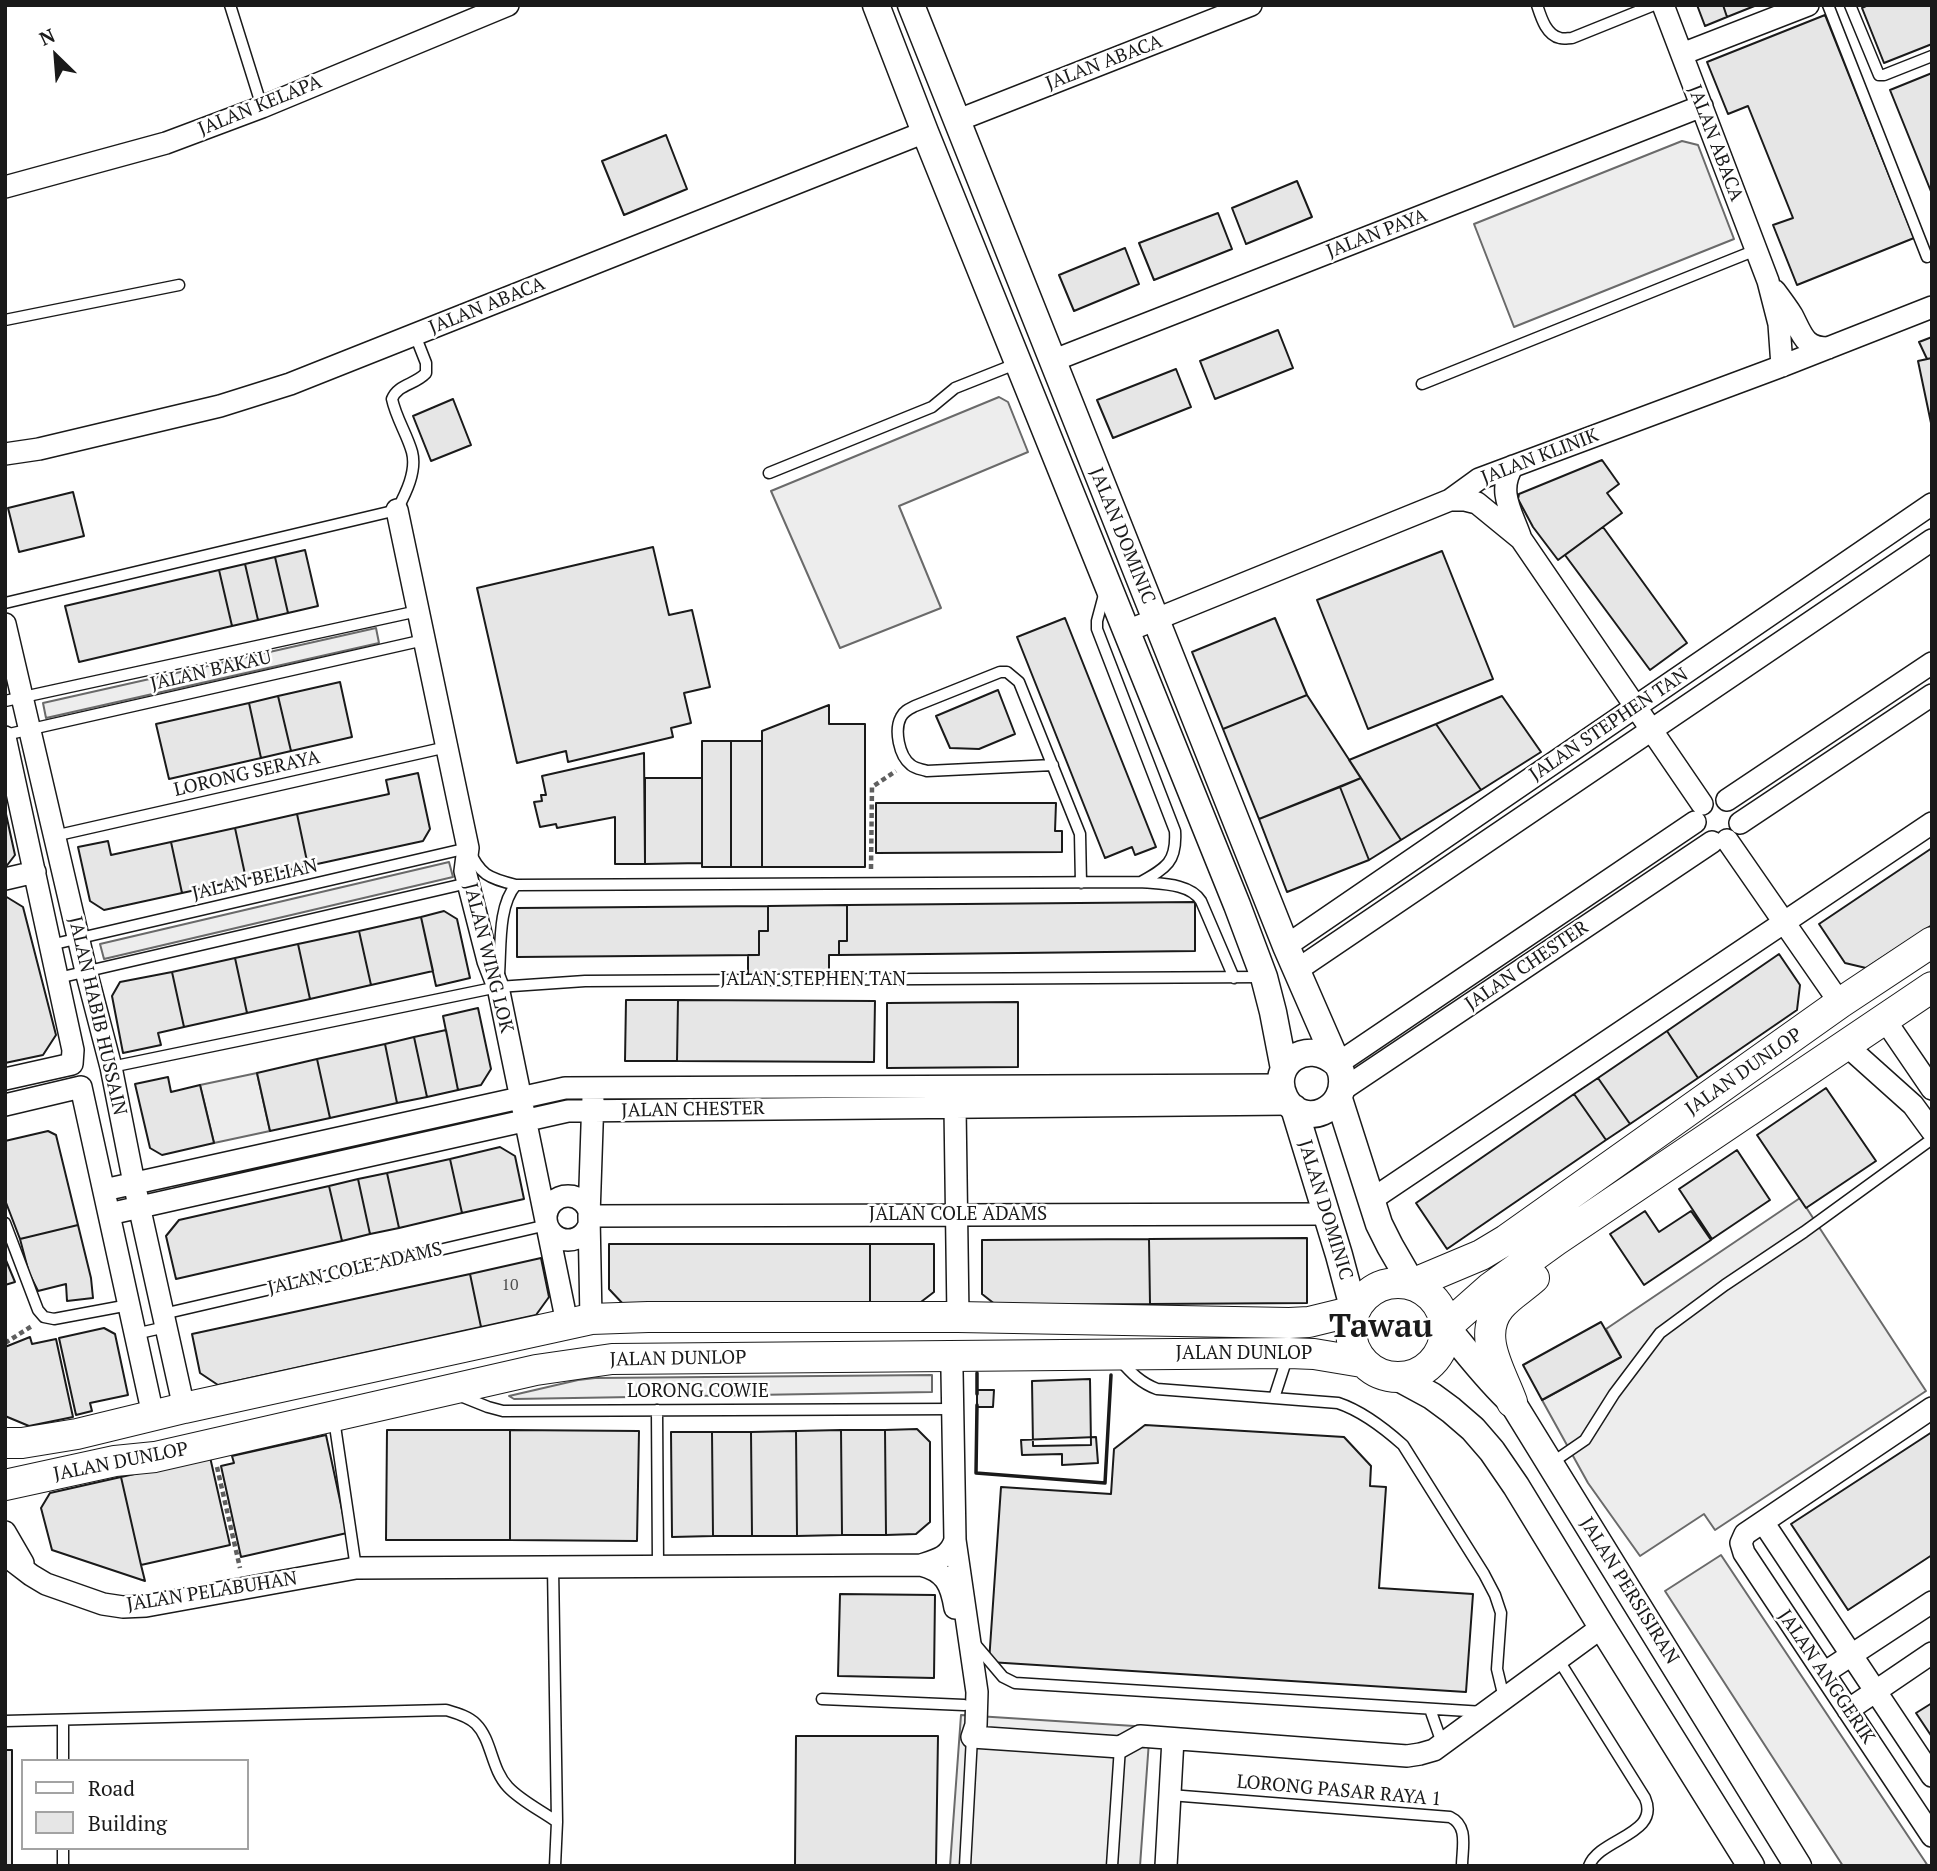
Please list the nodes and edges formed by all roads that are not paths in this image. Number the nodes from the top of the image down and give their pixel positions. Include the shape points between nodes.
1 (230, 5) edge
2 (508, 5) edge
3 (876, 5) edge
4 (911, 5) edge
5 (1251, 5) edge
6 (1537, 5) edge
7 (1654, 5) edge
8 (1664, 5) edge
9 (1808, 5) edge
10 (1828, 5) edge
11 (1850, 5) edge
12 (468, 13) edge
13 (1682, 54) junction
14 (1932, 56) edge
15 (1702, 106) junction
16 (262, 107) junction
17 (956, 121) junction
18 (925, 132) junction
19 (5, 187) edge
20 (1756, 250) junction
21 (1927, 257) dead end
22 (1768, 281) junction
23 (179, 285) dead end
24 (1932, 307) edge
25 (5, 320) edge
26 (415, 335) junction
27 (1828, 348) junction
28 (1052, 361) junction
29 (1018, 363) junction
30 (1782, 366) junction
31 (1422, 384) dead end
32 (39, 449) junction
33 (5, 454) edge
34 (1514, 466) junction
35 (5, 467) edge
36 (769, 473) dead end
37 (1450, 500) junction
38 (1932, 504) edge
39 (397, 510) junction
40 (1521, 539) junction
41 (1932, 540) edge
42 (1107, 582) junction
43 (5, 603) edge
44 (418, 611) junction
45 (1155, 619) junction
46 (5, 624) edge
47 (1127, 631) junction
48 (424, 640) junction
49 (1932, 663) edge
50 (1932, 695) edge
51 (14, 699) edge
52 (1636, 707) junction
53 (30, 730) junction
54 (1651, 730) junction
55 (5, 736) edge
56 (447, 747) junction
57 (1053, 765) junction
58 (1727, 800) junction
59 (1699, 813) junction
60 (1932, 823) edge
61 (1726, 835) junction
62 (54, 836) junction
63 (468, 848) junction
64 (35, 872) junction
65 (5, 879) edge
66 (1141, 881) junction
67 (468, 883) junction
68 (1081, 883) junction
69 (516, 884) junction
70 (1784, 922) junction
71 (78, 939) junction
72 (1932, 942) edge
73 (50, 945) junction
74 (1291, 958) junction
75 (86, 971) junction
76 (1264, 977) junction
77 (58, 978) junction
78 (1234, 978) junction
79 (1932, 987) edge
80 (498, 988) junction
81 (1307, 994) junction
82 (1840, 1003) junction
83 (1883, 1020) junction
84 (1787, 1041) junction
85 (1846, 1045) junction
86 (72, 1064) junction
87 (111, 1067) junction
88 (5, 1079) edge
89 (1340, 1084) junction
90 (81, 1087) junction
91 (593, 1088) junction
92 (1932, 1089) edge
93 (1287, 1092) junction
94 (521, 1097) junction
95 (5, 1105) edge
96 (955, 1107) junction
97 (593, 1111) junction
98 (525, 1119) junction
99 (1930, 1126) edge
100 (134, 1183) junction
101 (104, 1190) junction
102 (1371, 1200) junction
103 (139, 1207) junction
104 (109, 1214) junction
105 (1327, 1214) junction
106 (957, 1215) junction
107 (589, 1216) junction
108 (5, 1223) edge
109 (547, 1225) junction
110 (1556, 1241) junction
111 (1412, 1284) junction
112 (129, 1305) junction
113 (1354, 1311) junction
114 (878, 1317) junction
115 (958, 1317) junction
116 (165, 1321) junction
117 (579, 1321) junction
118 (1446, 1327) junction
119 (135, 1334) junction
120 (1289, 1353) junction
121 (1114, 1354) junction
122 (950, 1356) junction
123 (641, 1358) junction
124 (1362, 1362) junction
125 (1397, 1377) junction
126 (447, 1390) junction
127 (1274, 1398) junction
128 (1512, 1402) junction
129 (184, 1408) junction
130 (1932, 1408) edge
131 (953, 1409) junction
132 (657, 1410) junction
133 (153, 1415) junction
134 (334, 1416) junction
135 (5, 1432) edge
136 (251, 1435) junction
137 (38, 1441) junction
138 (5, 1443) edge
139 (1550, 1464) junction
140 (5, 1485) edge
141 (1763, 1522) junction
142 (5, 1532) edge
143 (955, 1540) junction
144 (5, 1555) edge
145 (658, 1565) junction
146 (921, 1565) junction
147 (553, 1567) junction
148 (356, 1568) junction
149 (31, 1575) junction
150 (1932, 1602) edge
151 (1602, 1627) junction
152 (969, 1636) junction
153 (1659, 1641) junction
154 (1932, 1653) edge
155 (1851, 1655) junction
156 (1558, 1659) junction
157 (1824, 1673) junction
158 (1875, 1691) junction
159 (1504, 1698) junction
160 (822, 1699) dead end
161 (964, 1705) junction
162 (1430, 1709) junction
163 (1848, 1710) junction
164 (1485, 1712) junction
165 (63, 1720) junction
166 (5, 1721) edge
167 (972, 1737) junction
168 (1173, 1739) junction
169 (1443, 1743) junction
170 (1120, 1748) junction
171 (63, 1759) edge
172 (1932, 1776) edge
173 (1170, 1795) junction
174 (558, 1822) junction
175 (1932, 1836) edge
176 (1750, 1865) edge
177 (555, 1866) edge
178 (965, 1866) edge
179 (1112, 1866) edge
180 (1166, 1866) edge
181 (1462, 1866) edge
182 (1589, 1866) edge
183 (1798, 1866) edge

1 - 16 lane
2 - 12 street, JALAN KELAPA
3 - 18 street, JALAN DOMINIC
4 - 17 street, JALAN DOMINIC
5 - 17 street, JALAN ABACA
6 - 7 lane via 1550,32 1572,38
8 - 13 street, JALAN ABACA
9 - 13 street
10 - 21 lane
11 - 14 lane via 1879,75
12 - 16 street, JALAN KELAPA
13 - 15 street, JALAN ABACA
15 - 20 street, JALAN ABACA
15 - 28 street, JALAN PAYA
16 - 19 street, JALAN KELAPA via 166,143
17 - 18 street via 950,112 940,109 926,117
17 - 28 street, JALAN DOMINIC
18 - 26 street, JALAN ABACA
18 - 29 street, JALAN DOMINIC
20 - 22 street, JALAN ABACA
20 - 31 lane
22 - 27 street via 1807,342
22 - 30 street via 1779,324
23 - 25 lane
24 - 27 street, JALAN KLINIK
26 - 32 street, JALAN ABACA via 231,402
26 - 39 lane via 426,373 399,388 392,400 413,463 409,486
27 - 30 street, JALAN KLINIK
28 - 45 street, JALAN DOMINIC
29 - 36 lane via 955,388 932,407
29 - 42 street, JALAN DOMINIC
30 - 34 street, JALAN KLINIK
32 - 33 street, JALAN ABACA
32 - 35 street, JALAN ABACA
34 - 37 street, JALAN KLINIK via 1479,479
34 - 40 street via 1506,476 1506,495
37 - 40 street via 1477,503
37 - 45 street, JALAN KLINIK
38 - 52 street, JALAN STEPHEN TAN
39 - 43 lane
39 - 44 street, JALAN WING LOK
40 - 52 street
41 - 54 street, JALAN STEPHEN TAN
42 - 47 street, JALAN DOMINIC
42 - 66 lane via 1097,629 1175,831 1176,848 1169,863
44 - 48 street, JALAN WING LOK
44 - 51 lane, JALAN BAKAU
45 - 47 street, JALAN KLINIK
45 - 74 street, JALAN DOMINIC
46 - 51 street, JALAN HABIB HUSSAIN
47 - 76 street, JALAN DOMINIC
48 - 53 lane, JALAN BAKAU
48 - 56 street, JALAN WING LOK
49 - 58 street
50 - 61 street, JALAN CHESTER
51 - 53 street, JALAN HABIB HUSSAIN
52 - 54 street
52 - 74 street, JALAN STEPHEN TAN
53 - 55 lane, JALAN BAKAU
53 - 62 street, JALAN HABIB HUSSAIN
54 - 59 street
54 - 74 street, JALAN STEPHEN TAN
55 - 64 street, JALAN HABIB HUSSAIN
56 - 62 lane, LORONG SERAYA
56 - 63 street, JALAN WING LOK
57 - 57 lane via 928,771 908,763 898,728 903,713 915,706 1007,672 1018,681
57 - 68 lane via 1080,834
58 - 59 street via 1714,798
58 - 61 street via 1737,810
59 - 61 street via 1700,835
59 - 89 street, JALAN CHESTER
60 - 70 street
61 - 70 street
61 - 89 street, JALAN CHESTER
62 - 71 street, JALAN HABIB HUSSAIN
63 - 67 street, JALAN WING LOK
63 - 69 lane via 485,874
63 - 71 lane, JALAN BELIAN
64 - 65 street
64 - 73 street, JALAN HABIB HUSSAIN
66 - 68 lane
66 - 78 lane via 1198,895
67 - 75 lane
67 - 80 street, JALAN WING LOK
68 - 69 lane
69 - 80 lane via 505,907
70 - 82 street
70 - 102 street
71 - 73 lane, JALAN BELIAN
71 - 75 street, JALAN HABIB HUSSAIN
72 - 82 main road, JALAN DUNLOP
73 - 77 street, JALAN HABIB HUSSAIN
74 - 81 street, JALAN DOMINIC
75 - 77 lane
75 - 87 street, JALAN HABIB HUSSAIN
76 - 78 lane, JALAN STEPHEN TAN
76 - 81 street
76 - 93 street, JALAN DOMINIC
77 - 86 street, JALAN HABIB HUSSAIN
78 - 80 lane, JALAN STEPHEN TAN via 585,981
79 - 83 main road, JALAN DUNLOP
80 - 87 lane
80 - 94 street, JALAN WING LOK
81 - 89 street, JALAN DOMINIC
82 - 84 main road, JALAN DUNLOP
83 - 84 main road via 1866,1010 1829,1031
83 - 85 main road, JALAN DUNLOP
83 - 92 street
84 - 111 main road, JALAN DUNLOP via 1506,1240
85 - 99 street
85 - 110 main road, JALAN DUNLOP
86 - 87 street via 80,1054 93,1050 105,1055
86 - 88 street
86 - 90 street via 72,1077
87 - 90 street via 105,1085 93,1090
87 - 100 street, JALAN HABIB HUSSAIN
89 - 93 street via 1332,1107 1313,1114 1303,1113
89 - 93 street via 1330,1057 1309,1052 1290,1061
89 - 102 street, JALAN DOMINIC
90 - 95 street
90 - 101 street, JALAN HABIB HUSSAIN
91 - 93 street, JALAN CHESTER
91 - 94 street, JALAN CHESTER
91 - 97 street
93 - 96 street, JALAN CHESTER
93 - 105 street, JALAN DOMINIC
94 - 98 street, JALAN WING LOK
94 - 100 street, JALAN CHESTER
96 - 97 street, JALAN CHESTER
96 - 106 street
97 - 98 street, JALAN CHESTER
97 - 107 street
98 - 103 street, JALAN CHESTER
98 - 109 street, JALAN WING LOK
99 - 139 lane via 1804,1232 1660,1333 1584,1440
100 - 101 street, JALAN CHESTER
100 - 103 street, JALAN HABIB HUSSAIN
101 - 104 street, JALAN HABIB HUSSAIN
102 - 111 street, JALAN DOMINIC
103 - 104 street, JALAN CHESTER
103 - 116 street, JALAN HABIB HUSSAIN
104 - 112 street, JALAN HABIB HUSSAIN
105 - 106 street, JALAN COLE ADAMS
105 - 113 street, JALAN DOMINIC
106 - 107 street, JALAN COLE ADAMS
106 - 115 street
107 - 109 street via 582,1235 568,1239 555,1236
107 - 109 street via 578,1198 564,1196 551,1203
107 - 117 street
108 - 112 lane via 44,1317
109 - 116 lane, JALAN COLE ADAMS
109 - 117 street, JALAN WING LOK
110 - 118 main road, JALAN DUNLOP via 1490,1288
110 - 128 main road via 1539,1271 1500,1307 1492,1325 1492,1352
111 - 113 main road via 1384,1284 1371,1290
111 - 118 main road via 1436,1300
112 - 119 street, JALAN HABIB HUSSAIN
113 - 115 main road, JALAN DUNLOP via 1289,1323
113 - 124 main road via 1351,1338
114 - 115 main road, JALAN DUNLOP
114 - 117 main road, JALAN DUNLOP
114 - 122 main road via 939,1338
116 - 119 lane, JALAN COLE ADAMS
116 - 129 street, JALAN HABIB HUSSAIN
117 - 123 main road via 572,1337 578,1344
117 - 129 main road, JALAN DUNLOP
118 - 125 main road via 1437,1357 1426,1368
118 - 128 street, JALAN PERSISIRAN
119 - 133 street, JALAN HABIB HUSSAIN
120 - 121 main road, JALAN DUNLOP
120 - 124 main road, JALAN DUNLOP
120 - 127 lane
121 - 122 main road, JALAN DUNLOP
121 - 127 lane via 1133,1376 1157,1389
122 - 123 main road, JALAN DUNLOP
122 - 131 street
123 - 126 main road, JALAN DUNLOP via 536,1370
124 - 125 main road
125 - 151 street via 1451,1410 1492,1451
126 - 132 lane, LORONG COWIE via 503,1410
126 - 134 main road, JALAN DUNLOP
127 - 159 lane via 1352,1408 1403,1445 1495,1595 1501,1613 1497,1669
128 - 139 street, JALAN PERSISIRAN
129 - 133 main road, JALAN DUNLOP
130 - 141 street, JALAN ANGGERIK
131 - 132 lane, LORONG COWIE
131 - 143 street
132 - 145 lane
133 - 136 main road via 158,1431 167,1437
133 - 137 main road, JALAN DUNLOP
134 - 136 main road, JALAN DUNLOP
134 - 148 lane
135 - 137 main road
136 - 140 main road, JALAN DUNLOP
137 - 138 main road, JALAN DUNLOP
139 - 153 street, JALAN PERSISIRAN
141 - 155 street, JALAN ANGGERIK
141 - 157 street, JALAN ANGGERIK via 1745,1534 1742,1548
142 - 149 street
143 - 146 street via 945,1555
143 - 152 street
144 - 149 street, JALAN PELABUHAN
145 - 146 street, JALAN PELABUHAN
145 - 147 street, JALAN PELABUHAN
146 - 161 street via 942,1573 952,1594
147 - 148 street, JALAN PELABUHAN
147 - 174 lane
148 - 149 street, JALAN PELABUHAN via 123,1607 103,1604
150 - 155 street
151 - 153 street via 1626,1623
151 - 156 street
151 - 176 street
152 - 162 lane via 994,1669 1015,1683
152 - 167 street via 977,1692
153 - 183 street, JALAN PERSISIRAN
154 - 158 street
155 - 157 street
155 - 158 street, JALAN ANGGERIK
156 - 159 street
156 - 182 lane via 1648,1806 1649,1814 1638,1828 1593,1857
157 - 163 street, JALAN ANGGERIK
158 - 163 street
158 - 172 street, JALAN ANGGERIK
159 - 164 street
160 - 161 lane
161 - 167 street via 963,1719
162 - 164 lane
162 - 169 lane
163 - 175 street, JALAN ANGGERIK
164 - 169 street
165 - 166 lane
165 - 171 lane
165 - 174 lane via 446,1710 476,1724 509,1789
167 - 170 street
167 - 178 lane
168 - 169 street via 1407,1756
168 - 170 street via 1140,1737
168 - 173 street
170 - 179 lane
173 - 180 street
173 - 181 lane, LORONG PASAR RAYA 1 via 1450,1817 1462,1829
174 - 177 lane

